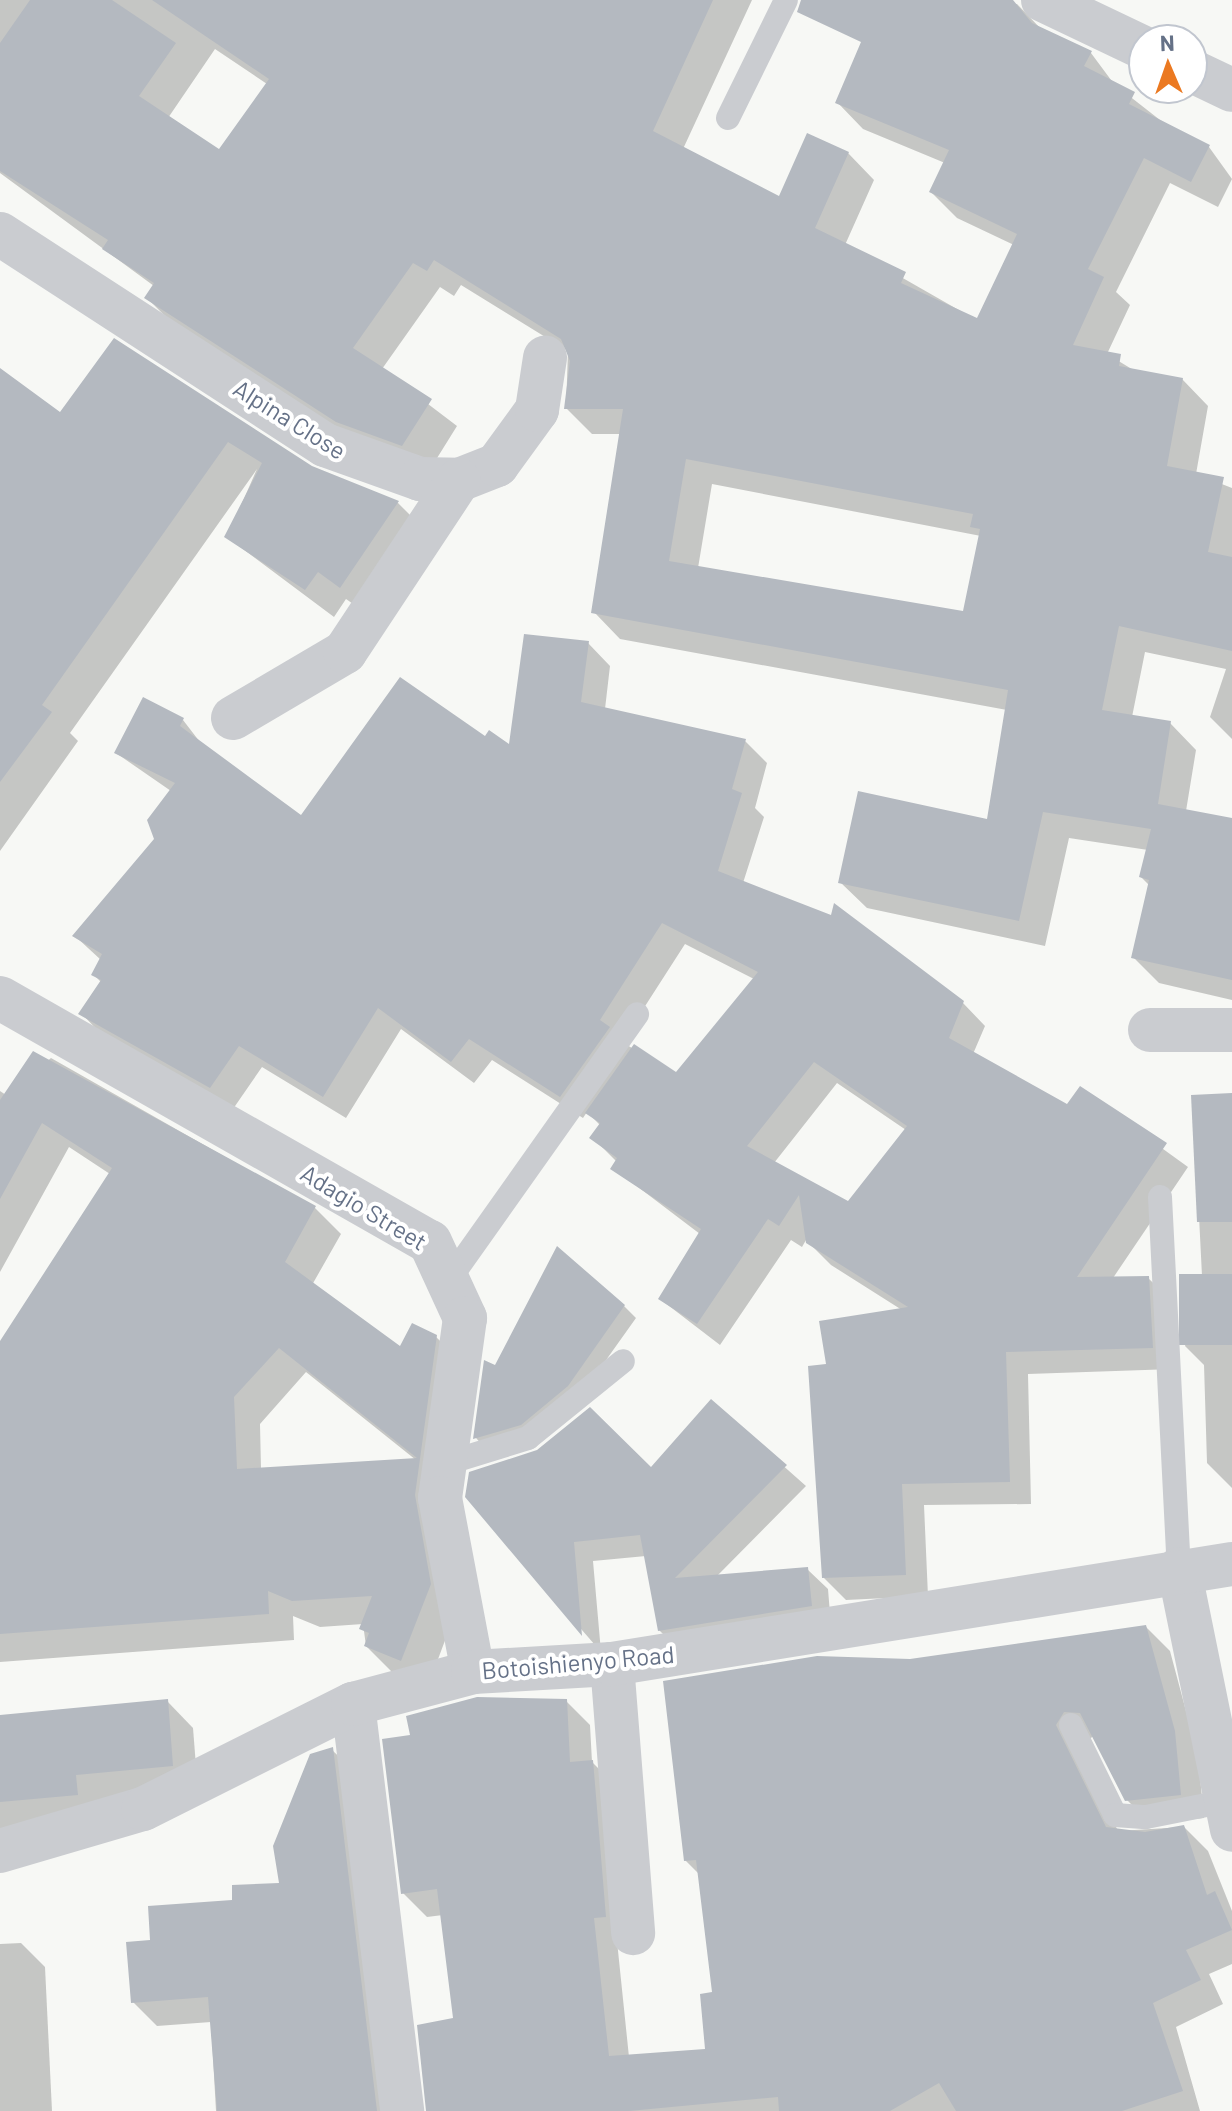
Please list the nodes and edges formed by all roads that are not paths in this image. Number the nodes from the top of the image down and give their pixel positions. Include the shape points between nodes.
1 (786, 0) edge
2 (1043, 0) edge
3 (1128, 40) edge
4 (1208, 79) edge
5 (1232, 90) edge
6 (728, 118) dead end
7 (0, 234) edge
8 (545, 358) dead end
9 (459, 480) junction
10 (233, 718) dead end
11 (0, 998) edge
12 (637, 1014) dead end
13 (1150, 1030) dead end
14 (1232, 1030) edge
15 (1160, 1197) dead end
16 (451, 1277) junction
17 (623, 1361) dead end
18 (444, 1464) junction
19 (1232, 1564) edge
20 (1179, 1569) junction
21 (612, 1664) junction
22 (473, 1672) junction
23 (353, 1704) junction
24 (1071, 1725) dead end
25 (1229, 1815) edge
26 (0, 1851) edge
27 (633, 1933) dead end
28 (402, 2111) edge

1 - 6 lane
2 - 3 street
4 - 5 street
7 - 9 street, Alpina Close via 325,445 379,468
8 - 9 street via 529,421 497,465
9 - 10 street via 345,652
11 - 16 street, Adagio Street via 430,1242
12 - 16 lane
13 - 14 street
15 - 20 lane
16 - 18 street, Adagio Street via 465,1318
17 - 18 lane via 528,1438
18 - 22 street, Adagio Street via 446,1561
19 - 20 street, Botoishienyo Road
20 - 21 street, Botoishienyo Road
20 - 25 street
21 - 22 street, Botoishienyo Road
21 - 27 street
22 - 23 street, Botoishienyo Road
23 - 26 street, Botoishienyo Road via 143,1809
23 - 28 street
24 - 25 lane via 1115,1815

